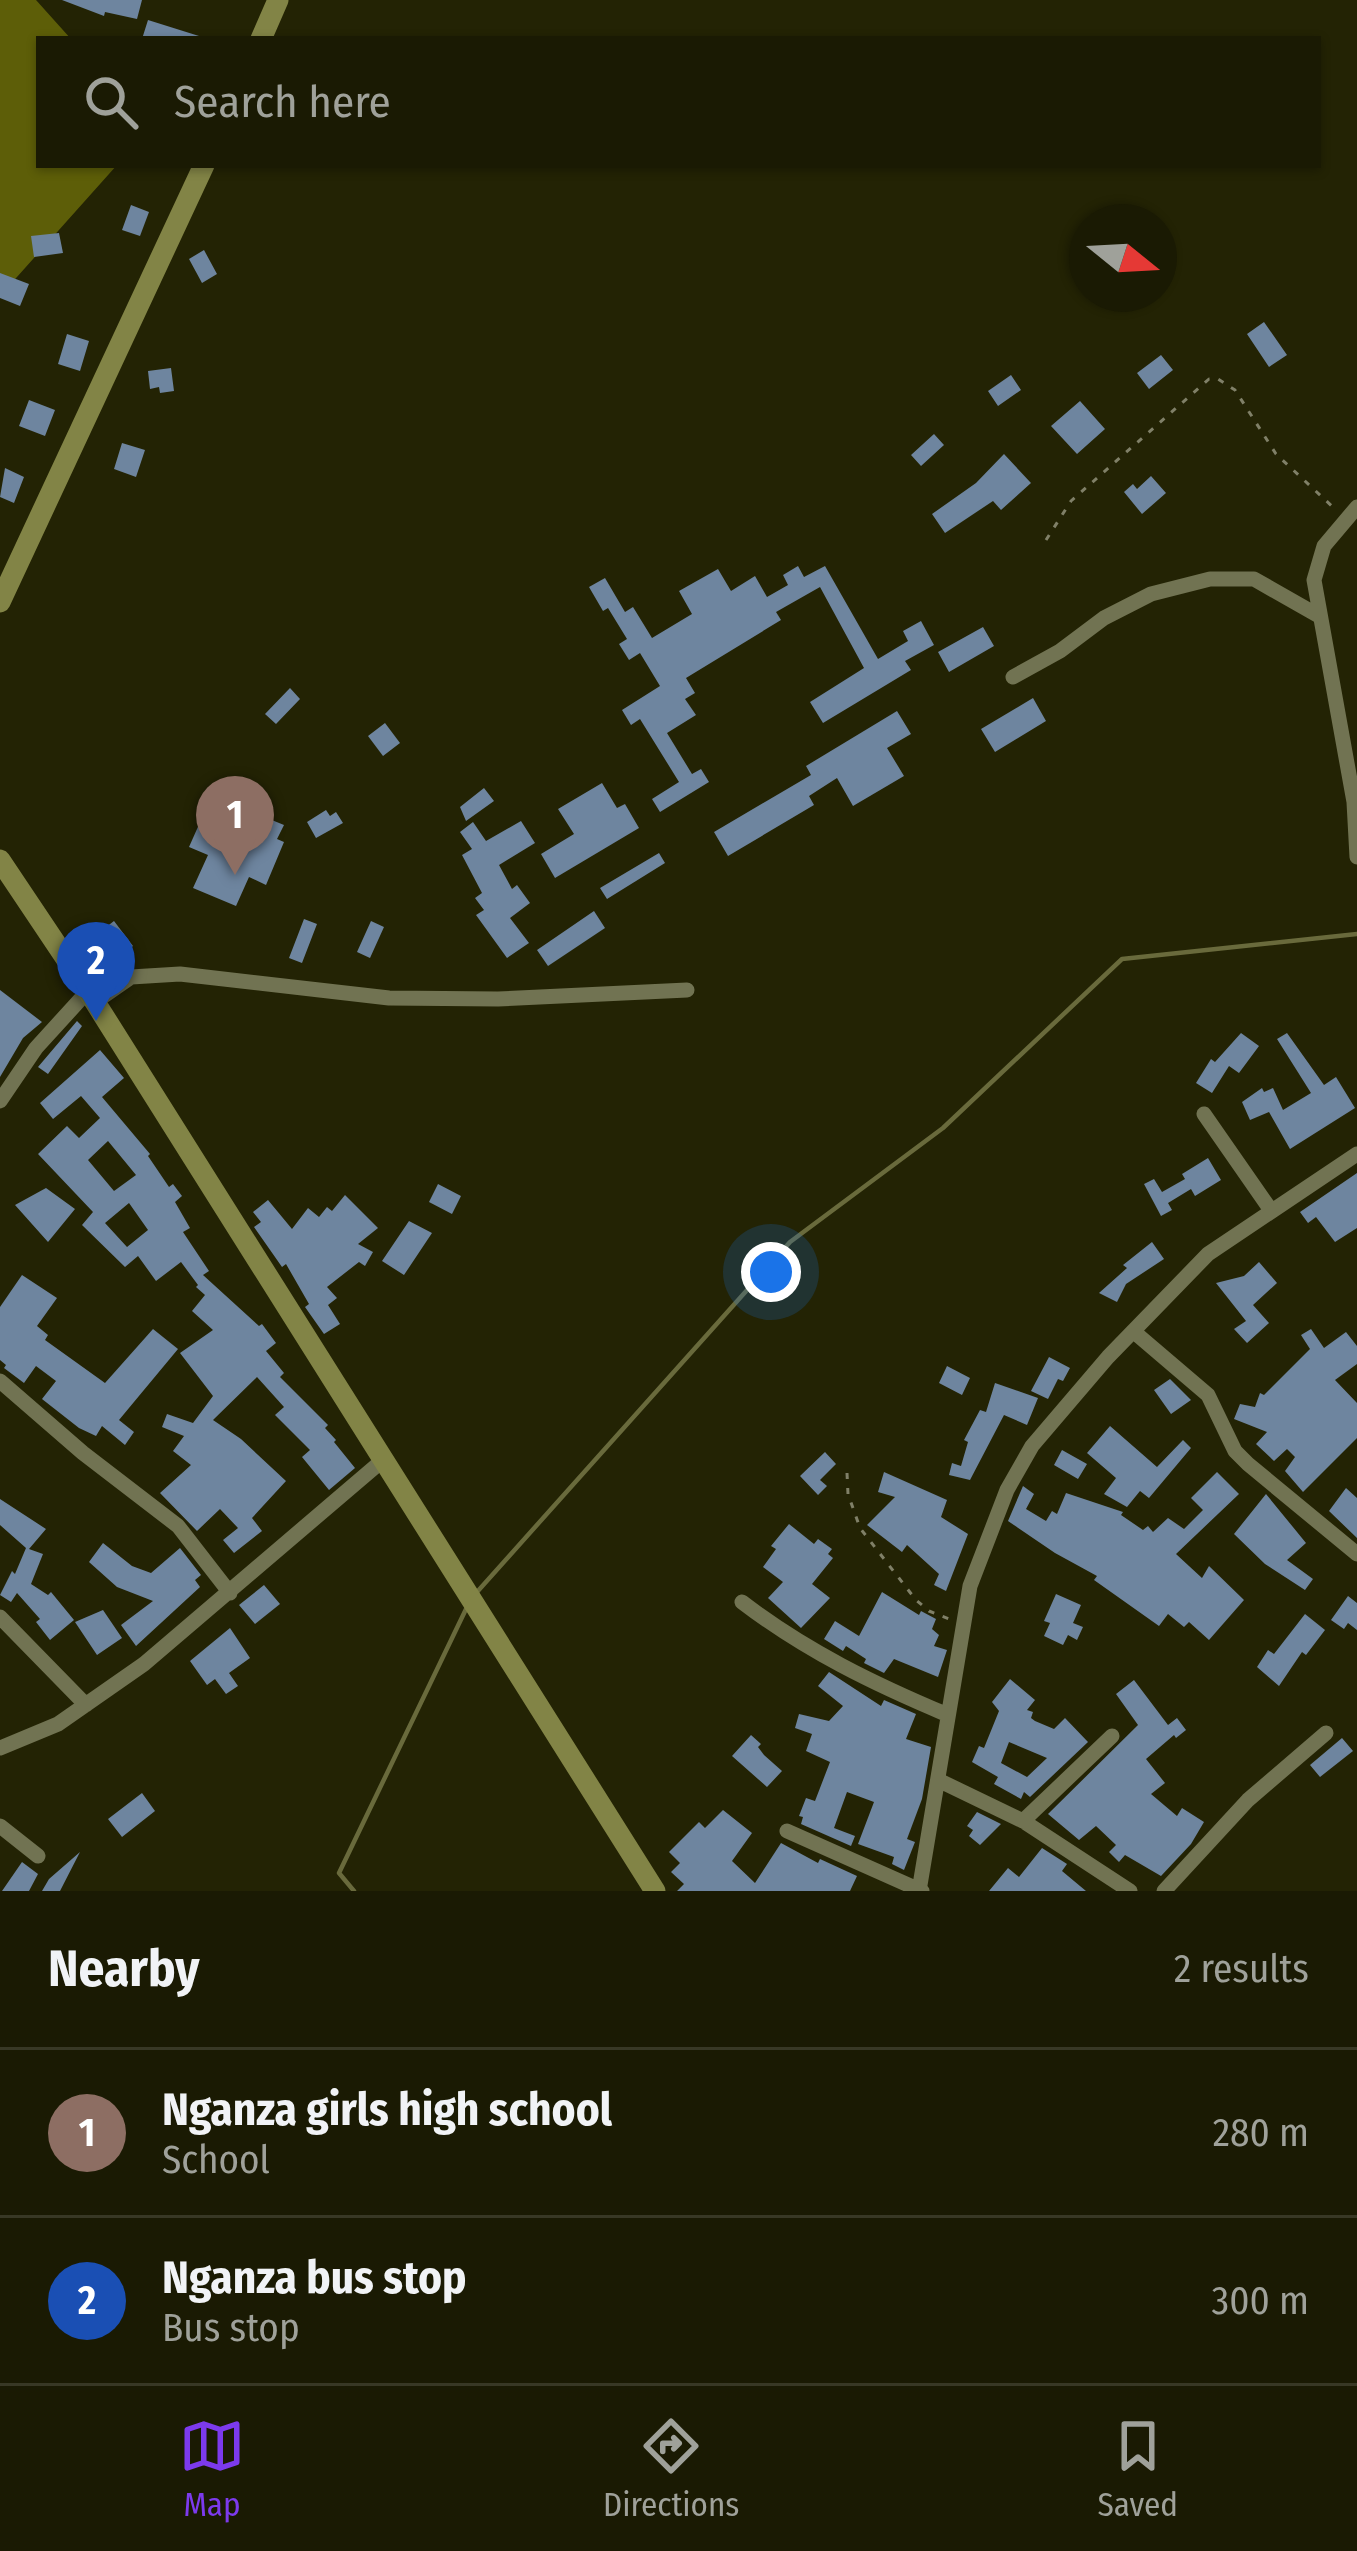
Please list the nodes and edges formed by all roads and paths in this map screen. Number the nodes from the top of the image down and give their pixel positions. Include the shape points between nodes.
1 (278, 0) edge
2 (262, 36) edge
3 (203, 168) edge
4 (1351, 513) edge
5 (1046, 540) dead end
6 (0, 602) edge
7 (1319, 616) junction
8 (1013, 677) dead end
9 (1357, 857) edge
10 (0, 860) edge
11 (687, 990) dead end
12 (91, 997) junction
13 (0, 1101) edge
14 (1204, 1114) dead end
15 (1357, 1154) edge
16 (1270, 1209) junction
17 (1133, 1331) junction
18 (0, 1381) edge
19 (383, 1460) junction
20 (847, 1473) dead end
21 (1357, 1554) edge
22 (230, 1593) junction
23 (742, 1602) dead end
24 (0, 1617) edge
25 (963, 1623) junction
26 (86, 1705) junction
27 (948, 1715) junction
28 (1326, 1733) dead end
29 (1112, 1736) dead end
30 (0, 1748) edge
31 (938, 1780) junction
32 (1023, 1821) junction
33 (0, 1826) edge
34 (787, 1831) dead end
35 (38, 1856) dead end
36 (920, 1890) edge
37 (655, 1891) edge
38 (1130, 1891) edge
39 (1164, 1891) edge

1 - 2 main road
3 - 6 main road
4 - 5 path via 1276,454 1235,390 1218,379 1071,501
4 - 7 street via 1317,562
7 - 8 street via 1254,579 1210,579 1135,602
7 - 9 street
10 - 12 main road
11 - 12 street via 389,998 180,974 131,977
12 - 13 street via 36,1048
12 - 19 main road
14 - 16 street
15 - 16 street
16 - 17 street via 1208,1254
17 - 21 street via 1208,1395 1248,1464
17 - 25 street via 1033,1446 1006,1490
18 - 22 street via 178,1526
19 - 22 street
19 - 37 main road
20 - 25 path via 860,1528 916,1600
22 - 26 street
23 - 27 street via 849,1672
24 - 26 street
25 - 27 street
26 - 30 street
27 - 31 street
28 - 39 street via 1248,1799
29 - 32 street
31 - 32 street
31 - 36 street
32 - 38 street
33 - 35 street
34 - 36 street

